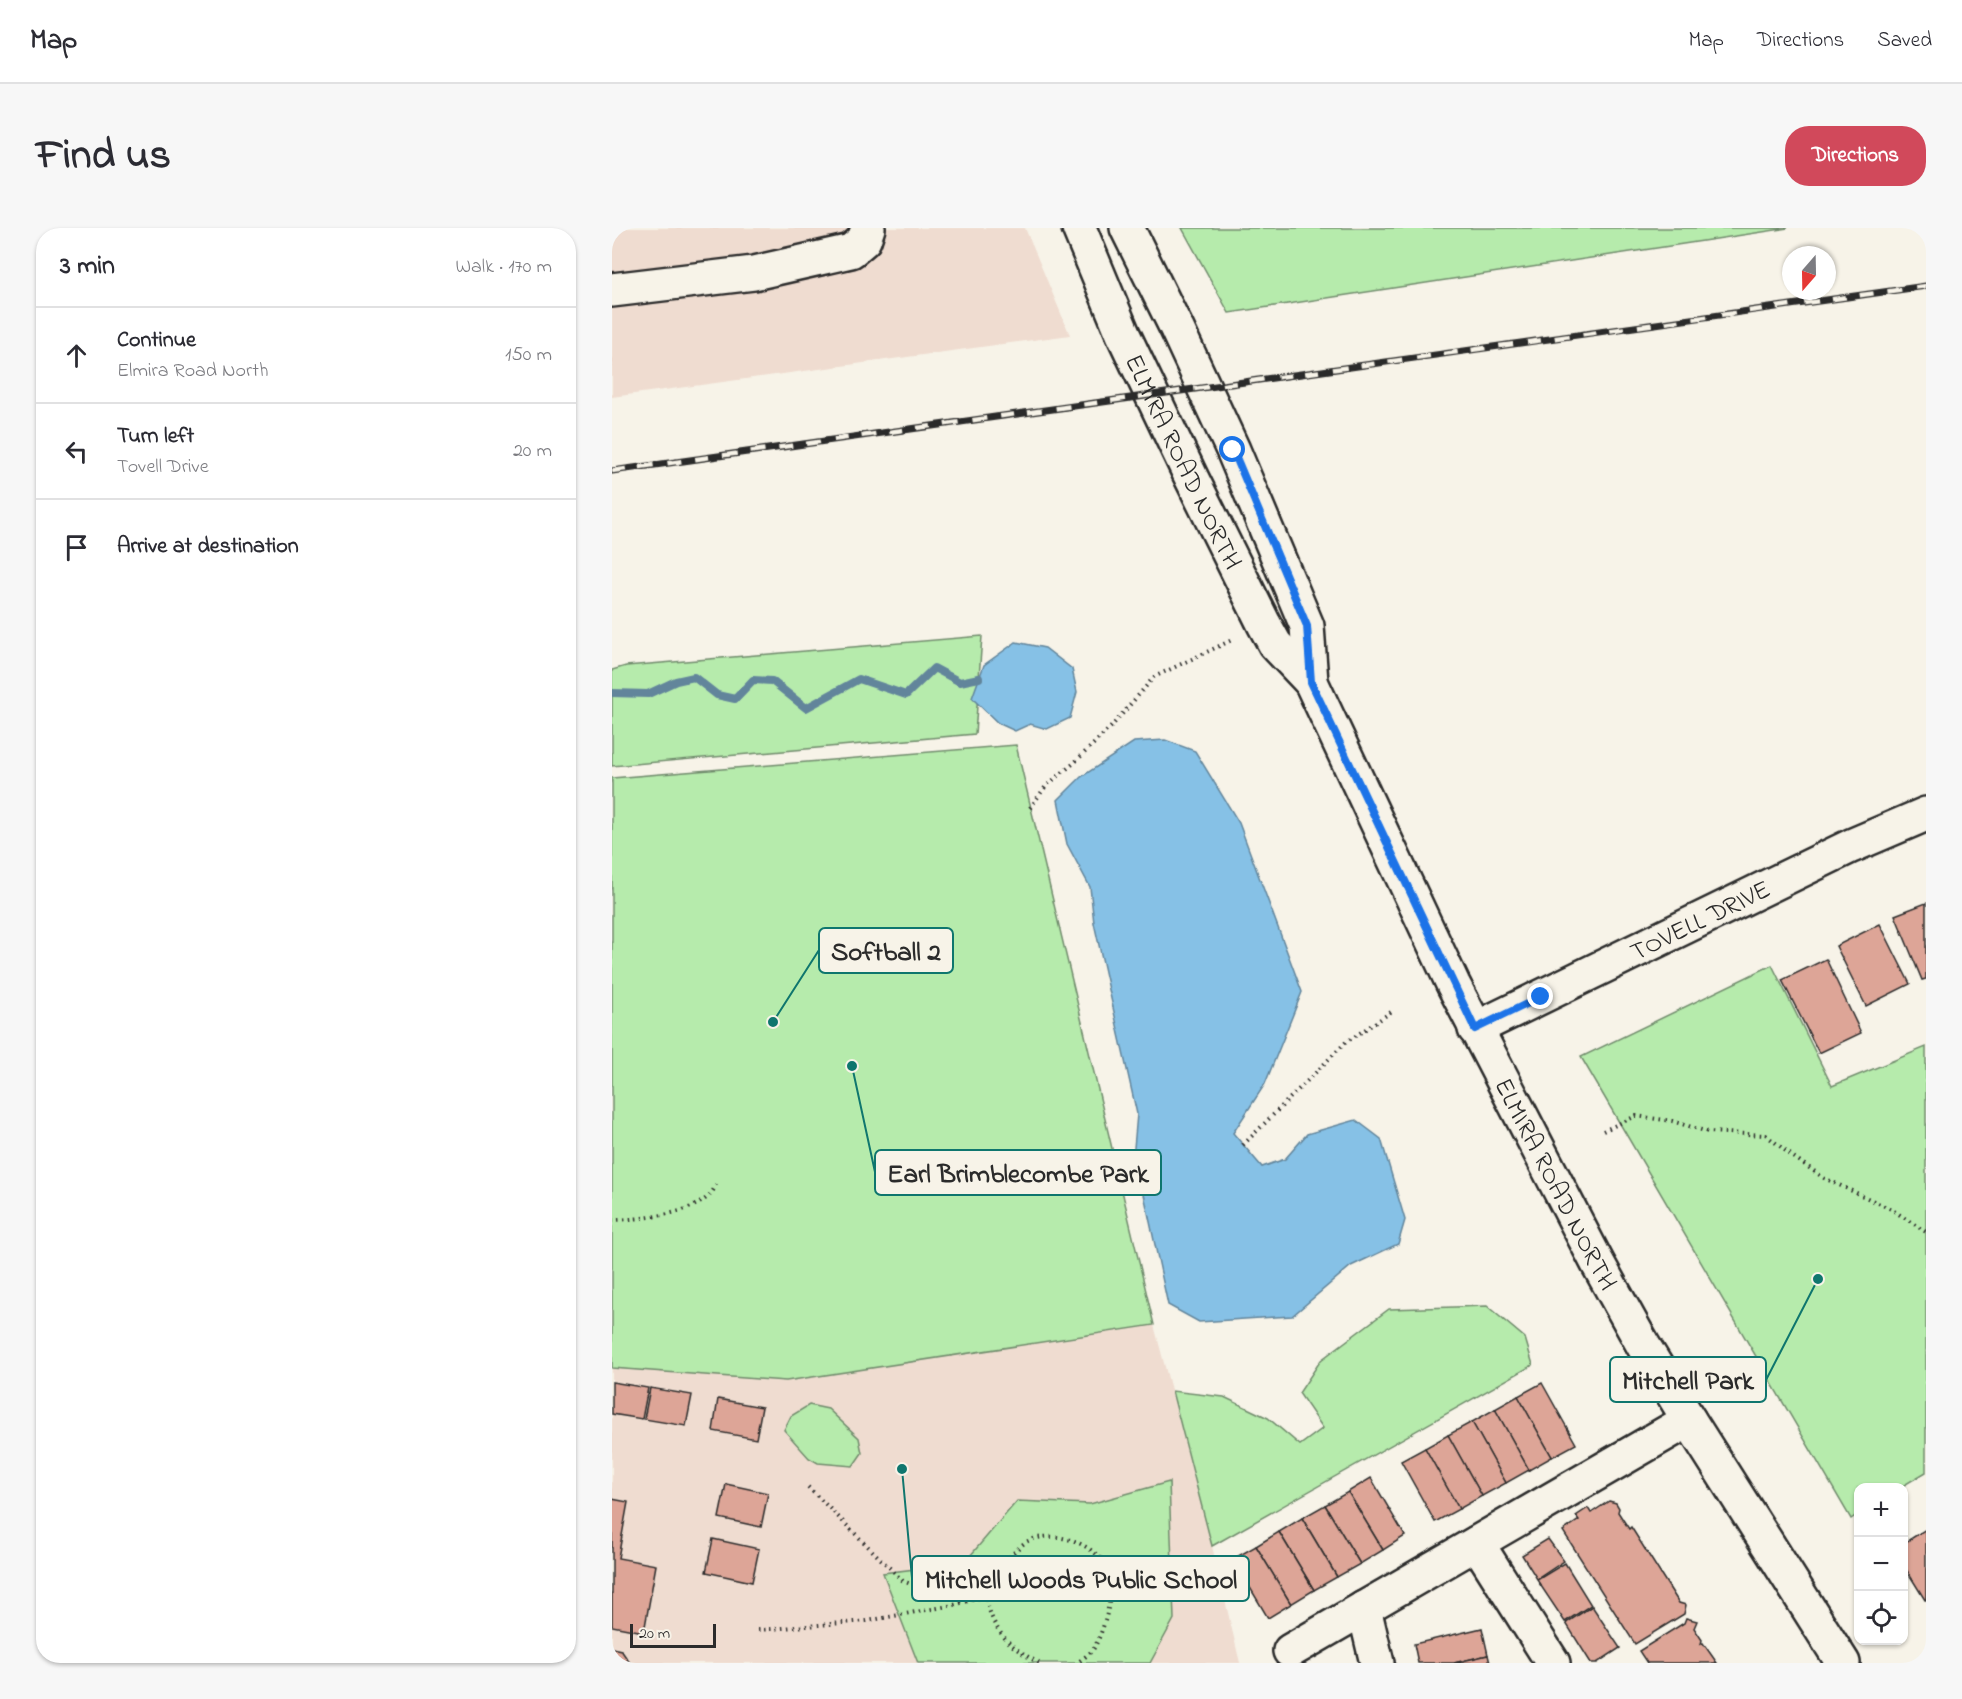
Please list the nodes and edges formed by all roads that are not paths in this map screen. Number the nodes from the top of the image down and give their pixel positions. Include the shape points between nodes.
1 (868, 228) edge
2 (1079, 228) edge
3 (1127, 228) edge
4 (612, 290) edge
5 (1311, 682) junction
6 (1926, 814) edge
7 (1475, 1029) junction
8 (1689, 1420) junction
9 (1477, 1543) junction
10 (1364, 1608) junction
11 (1290, 1651) dead end
12 (1377, 1663) edge
13 (1553, 1663) edge
14 (1843, 1663) edge

1 - 4 main road via 864,240 851,251 754,273
2 - 5 main road, ELMIRA ROAD NORTH via 1123,334 1259,613 1275,644
3 - 5 main road, ELMIRA ROAD NORTH via 1228,440 1307,626
5 - 7 main road, ELMIRA ROAD NORTH
6 - 7 main road, TOVELL DRIVE via 1851,846
7 - 8 main road, ELMIRA ROAD NORTH via 1597,1262
8 - 9 main road
8 - 14 main road, ELMIRA ROAD NORTH
9 - 10 main road
9 - 13 main road
10 - 11 main road
10 - 12 main road

